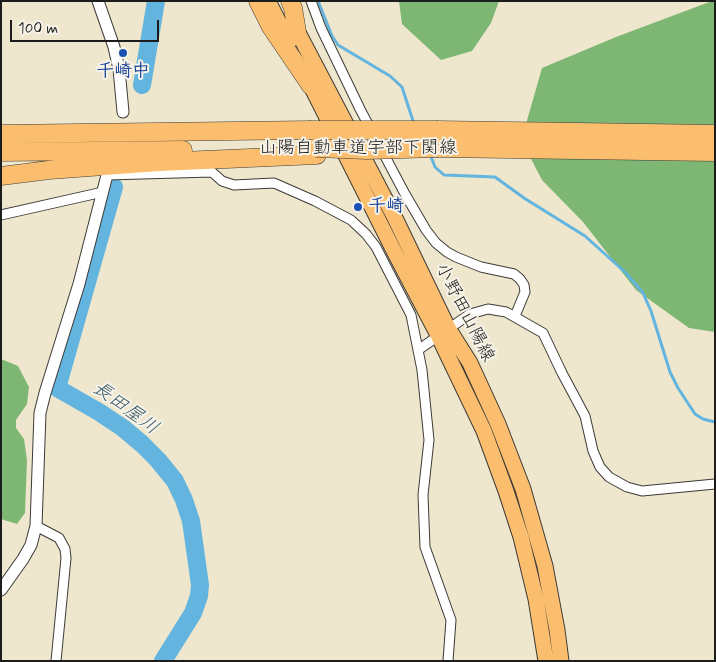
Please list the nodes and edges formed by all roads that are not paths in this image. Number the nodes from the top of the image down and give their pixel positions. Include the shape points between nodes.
1 (98, 1) edge
2 (258, 1) edge
3 (268, 1) edge
4 (282, 1) edge
5 (290, 1) edge
6 (311, 1) edge
7 (298, 32) junction
8 (311, 86) junction
9 (123, 112) dead end
10 (1, 124) edge
11 (97, 132) junction
12 (1, 134) edge
13 (715, 134) edge
14 (316, 151) junction
15 (1, 152) edge
16 (715, 152) edge
17 (107, 175) joint
18 (1, 176) edge
19 (103, 192) junction
20 (1, 215) edge
21 (515, 316) junction
22 (443, 331) junction
23 (418, 350) junction
24 (715, 484) edge
25 (36, 526) junction
26 (1, 590) edge
27 (56, 661) edge
28 (448, 661) edge
29 (546, 661) edge
30 (561, 661) edge

1 - 9 street via 114,47
2 - 8 highway via 271,27
3 - 8 main road, 小野田山陽線
4 - 7 main road, 小野田山陽線
5 - 7 highway
6 - 21 street via 360,109 426,230 456,257 481,267 514,274 520,279 525,292
7 - 22 main road, 小野田山陽線 via 394,216
8 - 22 main road, 小野田山陽線 via 395,253
10 - 11 highway
11 - 12 highway, 山陽自動車道宇部下関線
11 - 13 highway, 山陽自動車道宇部下関線, bridge via 438,130
14 - 15 highway, 山陽自動車道宇部下関線
14 - 16 highway, 山陽自動車道宇部下関線, bridge via 438,148
14 - 18 highway
17 - 19 street
17 - 23 street via 212,172 222,182 234,185 274,183 351,220 376,247 411,316
19 - 20 street
19 - 25 street via 40,413
21 - 22 street via 497,310 481,310
21 - 24 street via 543,334 585,416 600,467 609,477 642,491
22 - 23 street
22 - 29 main road, 小野田山陽線 via 484,430 521,537
22 - 30 main road, 小野田山陽線 via 470,363 523,489 545,566
23 - 28 street via 429,440 424,495 425,547 452,620
25 - 26 street via 23,559
25 - 27 street via 59,538 65,549

